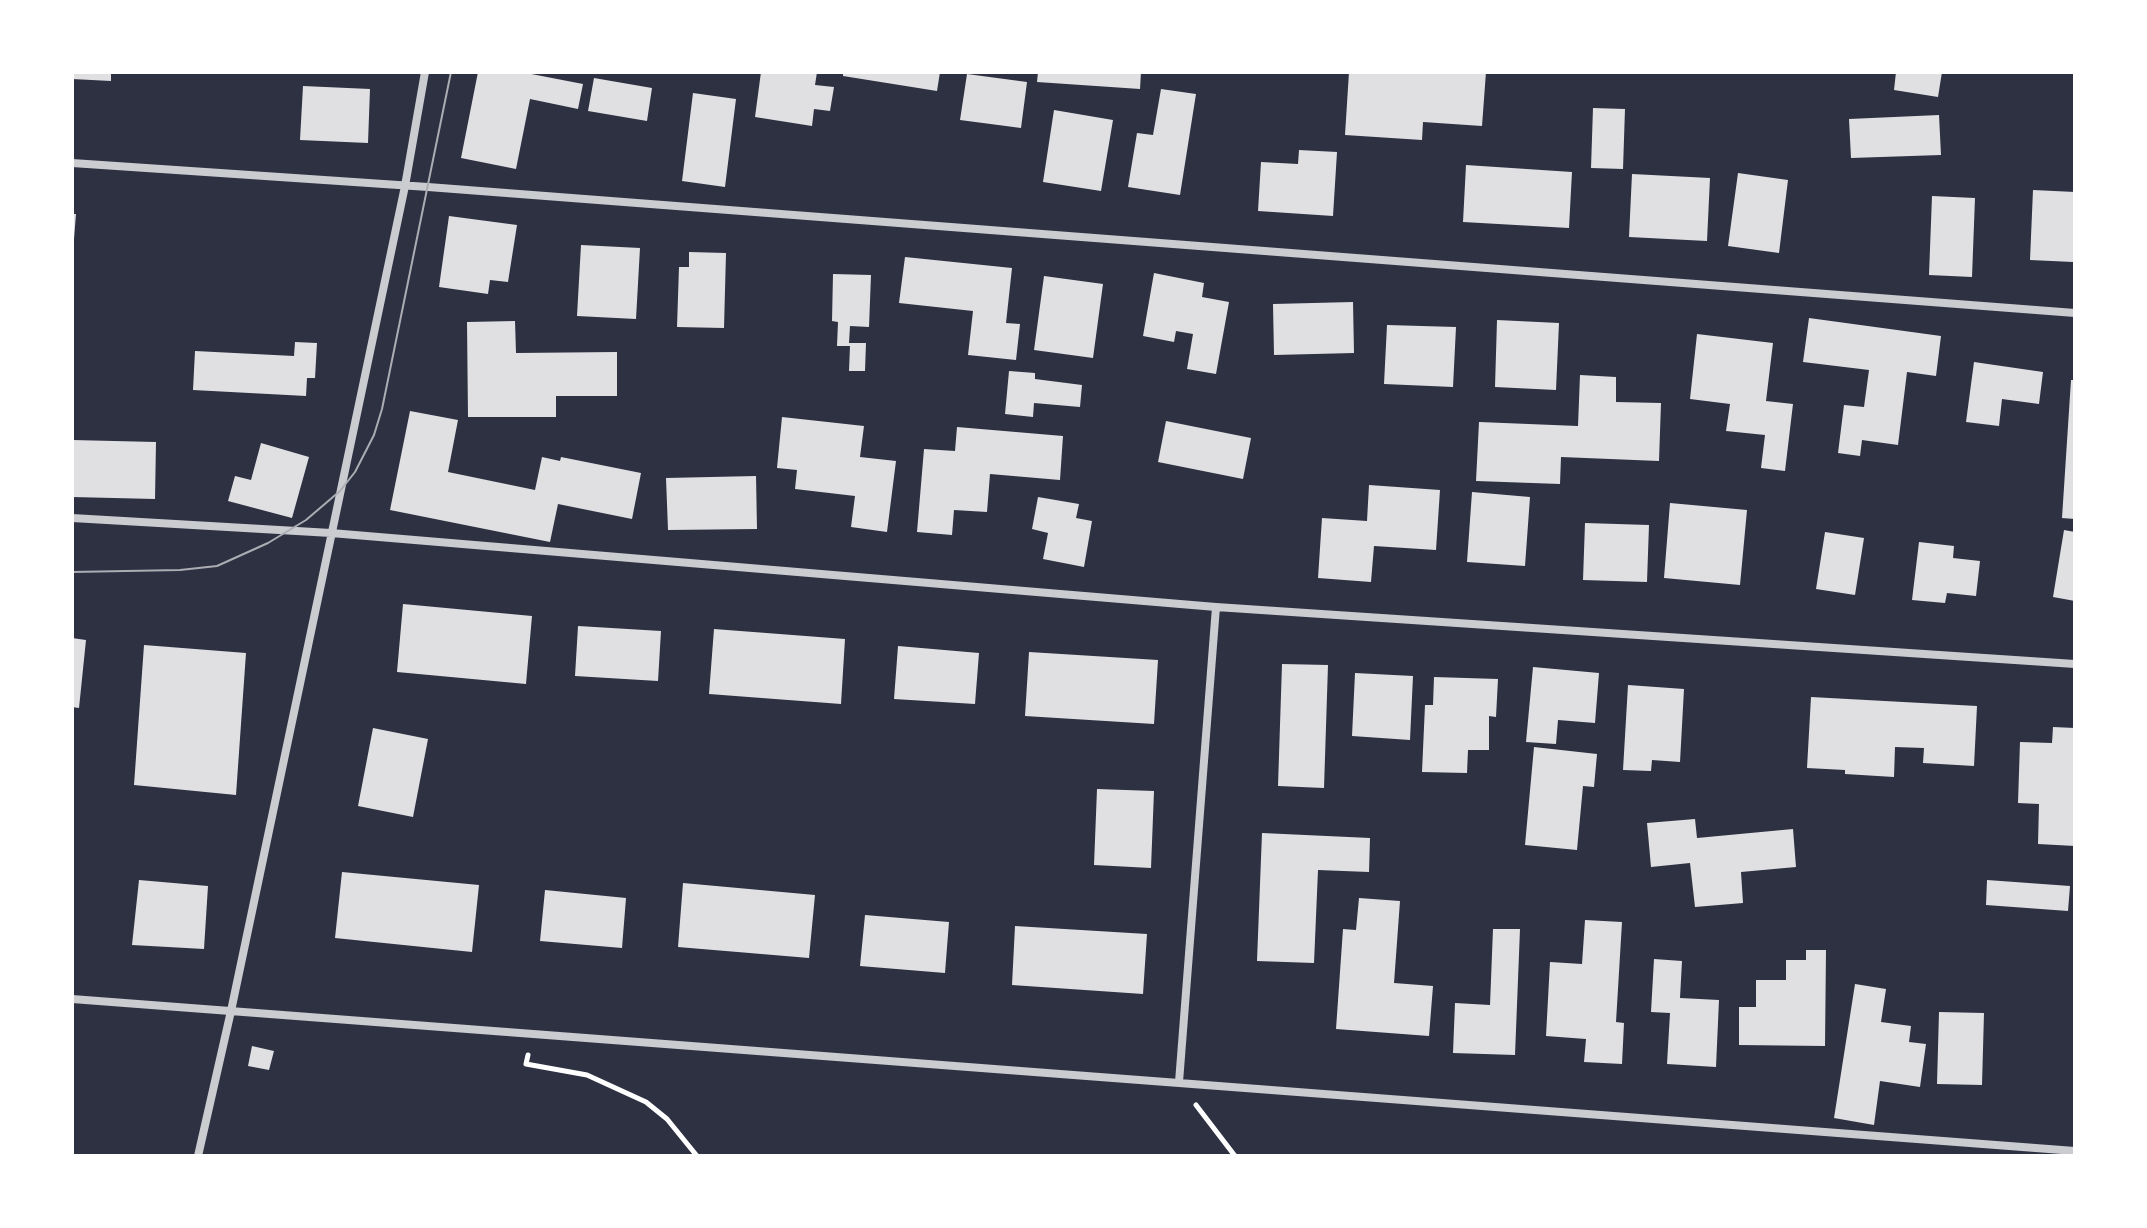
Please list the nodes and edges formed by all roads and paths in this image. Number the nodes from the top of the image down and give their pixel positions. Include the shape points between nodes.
1 (425, 72) edge
2 (72, 163) edge
3 (405, 186) junction
4 (2075, 313) edge
5 (72, 518) edge
6 (331, 533) junction
7 (1216, 607) junction
8 (2075, 664) edge
9 (72, 999) edge
10 (231, 1011) junction
11 (530, 1033) junction
12 (1179, 1082) junction
13 (2075, 1151) edge
14 (198, 1154) edge
15 (697, 1156) edge
16 (1235, 1156) edge

1 - 3 street
2 - 3 street
3 - 4 street
3 - 6 street
5 - 6 street
6 - 7 street
6 - 10 street
7 - 8 street
7 - 12 street
9 - 10 street
10 - 11 street
10 - 14 street
11 - 12 street
11 - 15 path via 526,1064 587,1075 646,1102
12 - 13 street
12 - 16 path

